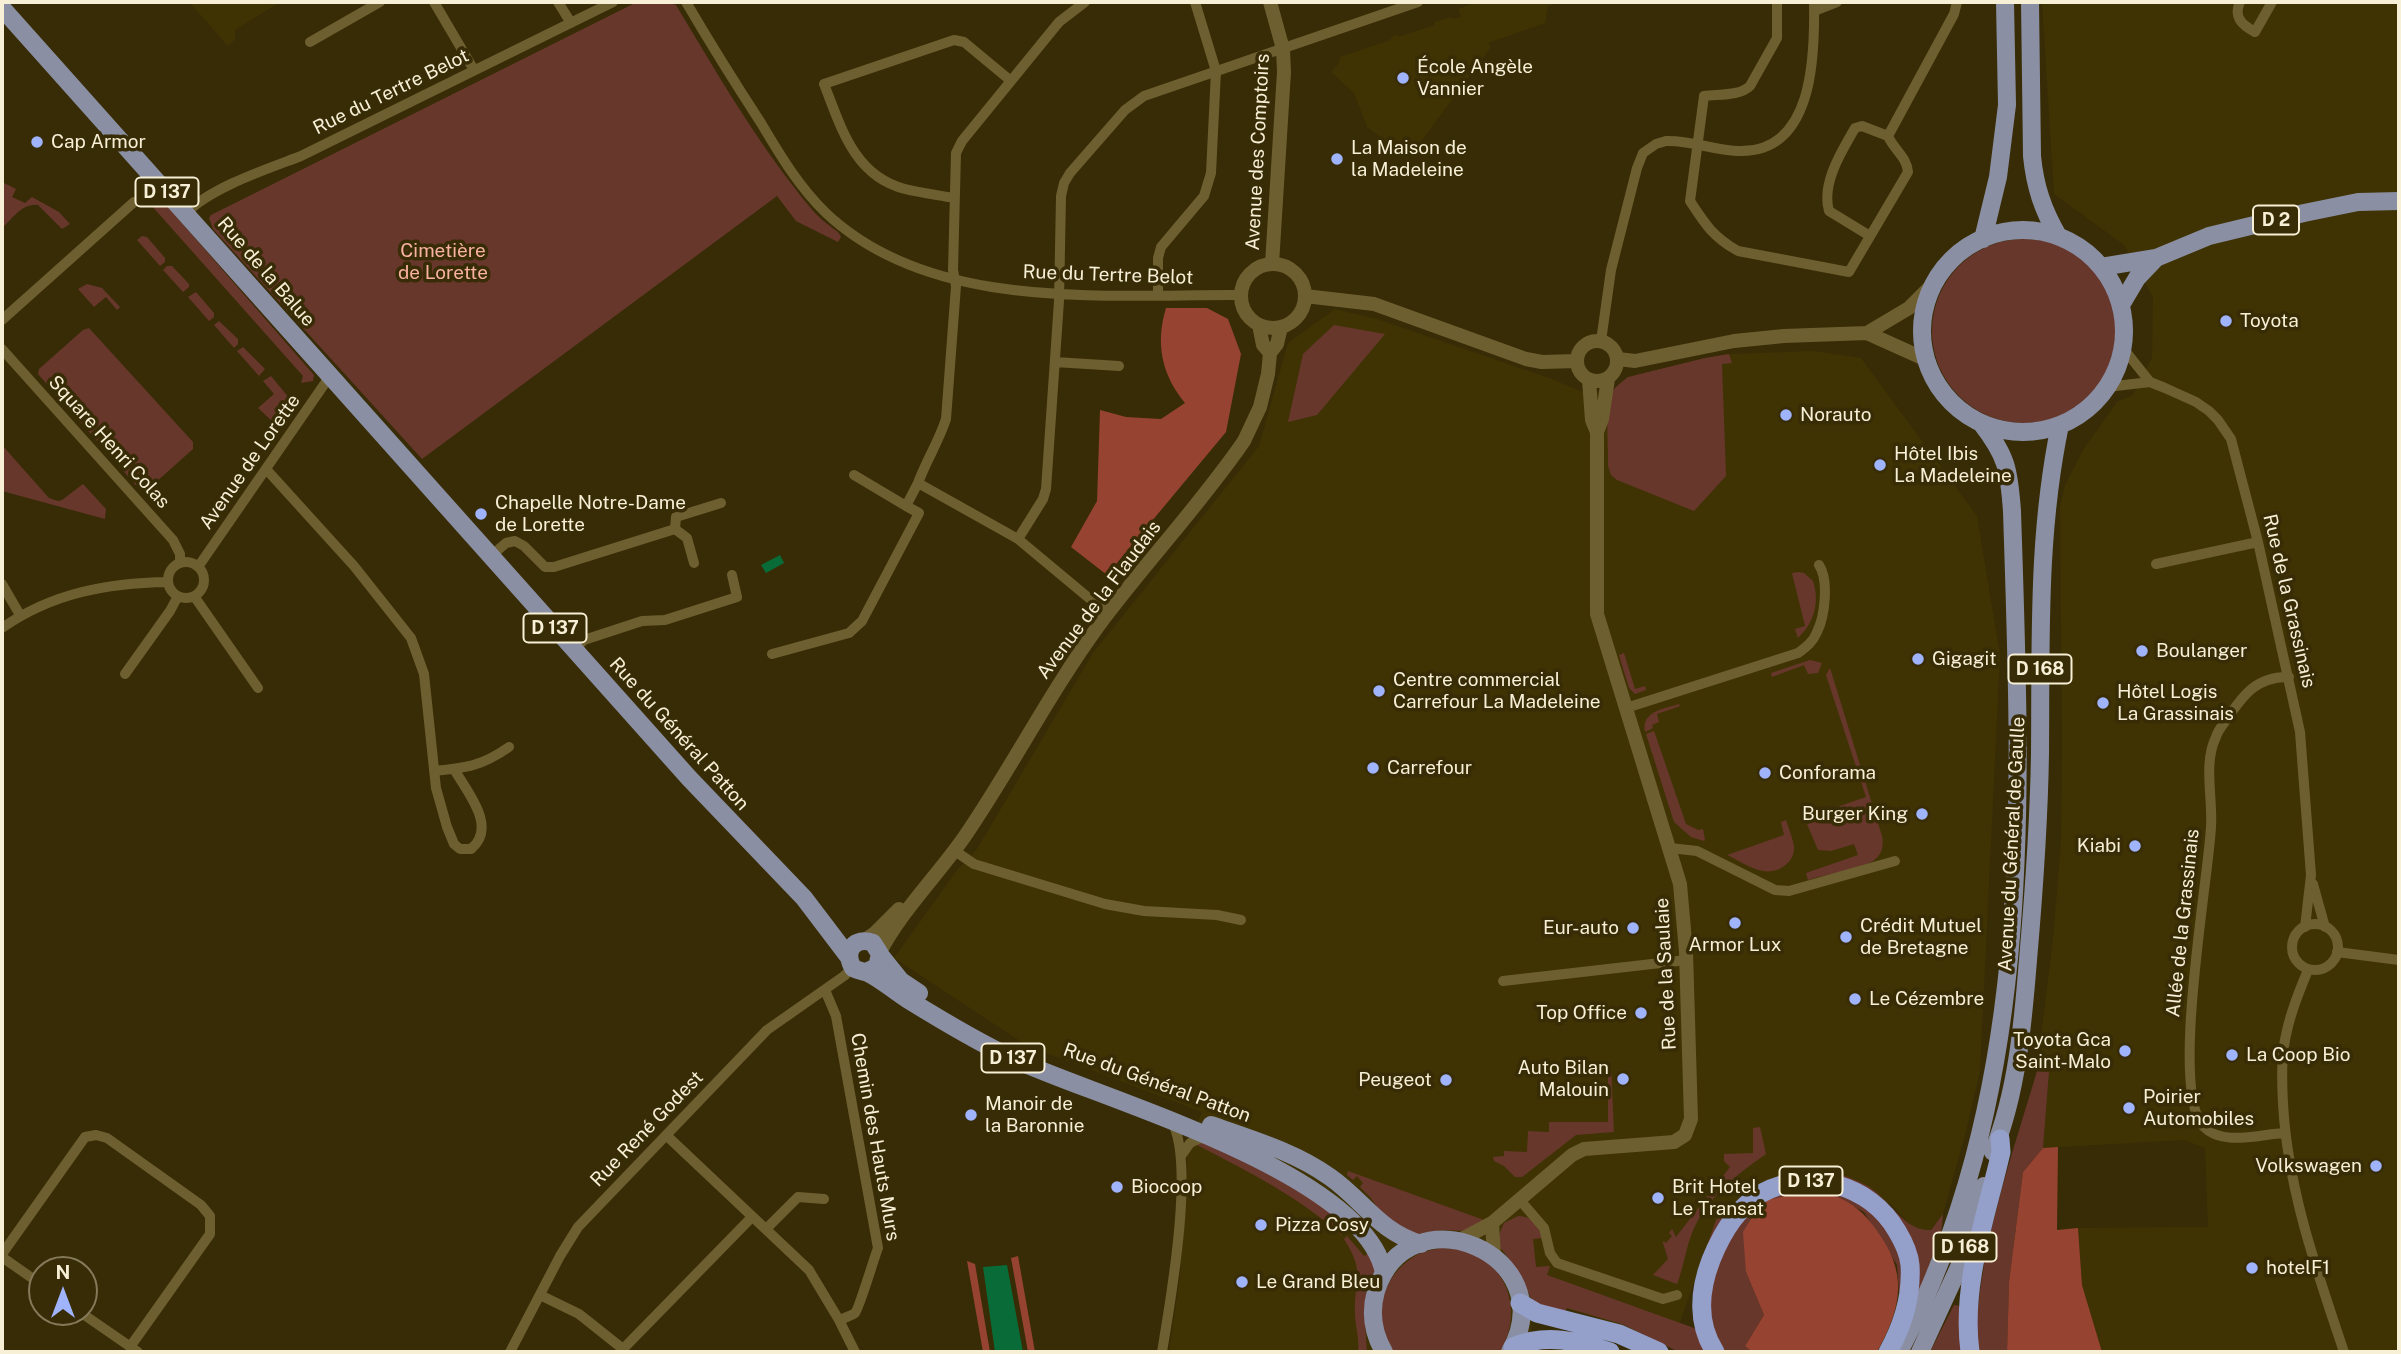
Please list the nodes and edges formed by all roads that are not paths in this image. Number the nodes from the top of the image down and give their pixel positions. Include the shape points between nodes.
1 (380, 2) edge
2 (434, 2) edge
3 (558, 2) edge
4 (613, 2) edge
5 (686, 2) edge
6 (1084, 2) edge
7 (1195, 2) edge
8 (1270, 2) edge
9 (1418, 2) edge
10 (1777, 2) edge
11 (1837, 2) edge
12 (1957, 2) edge
13 (2006, 2) edge
14 (2030, 2) edge
15 (2240, 2) edge
16 (2272, 2) edge
17 (1814, 6) edge
18 (1386, 7) edge
19 (2, 8) edge
20 (571, 23) junction
21 (310, 43) dead end
22 (1283, 49) junction
23 (474, 70) junction
24 (1216, 71) junction
25 (1011, 81) junction
26 (1888, 136) junction
27 (1696, 144) junction
28 (954, 198) junction
29 (2399, 201) edge
30 (134, 202) dead end
31 (186, 213) junction
32 (1870, 236) junction
33 (2058, 236) junction
34 (1983, 239) junction
35 (2156, 258) junction
36 (1272, 264) junction
37 (2101, 267) junction
38 (954, 278) junction
39 (1934, 283) junction
40 (1059, 294) junction
41 (1158, 295) junction
42 (1241, 295) junction
43 (1305, 296) junction
44 (2121, 304) junction
45 (2, 320) edge
46 (1259, 325) junction
47 (1281, 327) junction
48 (1867, 333) junction
49 (1601, 341) junction
50 (2123, 348) junction
51 (2, 349) edge
52 (1270, 353) junction
53 (1618, 359) junction
54 (1927, 360) junction
55 (1577, 361) junction
56 (1055, 362) junction
57 (1119, 366) dead end
58 (330, 376) junction
59 (1608, 379) junction
60 (1589, 380) junction
61 (2150, 382) junction
62 (2108, 387) junction
63 (1981, 423) junction
64 (2060, 425) junction
65 (1597, 432) junction
66 (266, 469) junction
67 (853, 475) dead end
68 (918, 483) junction
69 (721, 503) dead end
70 (906, 506) junction
71 (675, 529) junction
72 (1018, 539) junction
73 (2258, 542) junction
74 (491, 556) junction
75 (180, 564) junction
76 (694, 564) dead end
77 (2155, 564) dead end
78 (1819, 565) dead end
79 (198, 567) junction
80 (732, 576) dead end
81 (168, 582) junction
82 (2, 584) edge
83 (178, 596) junction
84 (194, 596) junction
85 (1108, 614) junction
86 (20, 615) junction
87 (2, 628) edge
88 (574, 649) junction
89 (772, 654) dead end
90 (125, 674) dead end
91 (2289, 677) junction
92 (258, 688) dead end
93 (1626, 708) junction
94 (509, 747) dead end
95 (454, 769) junction
96 (434, 771) junction
97 (1670, 848) junction
98 (955, 851) junction
99 (1895, 861) dead end
100 (942, 866) junction
101 (2311, 875) junction
102 (804, 898) junction
103 (1241, 920) dead end
104 (2305, 927) junction
105 (2325, 927) junction
106 (863, 940) junction
107 (2337, 952) junction
108 (880, 954) junction
109 (1687, 960) junction
110 (2399, 960) edge
111 (856, 965) junction
112 (2308, 970) junction
113 (1503, 981) dead end
114 (825, 990) junction
115 (1171, 1120) junction
116 (2284, 1133) junction
117 (666, 1135) junction
118 (1209, 1135) junction
119 (2000, 1139) junction
120 (1181, 1156) junction
121 (824, 1199) dead end
122 (1518, 1199) junction
123 (752, 1217) junction
124 (1492, 1223) junction
125 (766, 1229) junction
126 (1460, 1240) junction
127 (1421, 1244) junction
128 (2, 1256) edge
129 (1494, 1256) junction
130 (1384, 1273) junction
131 (28, 1275) edge
132 (541, 1295) junction
133 (1677, 1295) dead end
134 (1520, 1303) junction
135 (839, 1320) junction
136 (98, 1325) edge
137 (134, 1350) edge
138 (1511, 1350) edge
139 (510, 1352) edge
140 (855, 1352) edge
141 (1163, 1352) edge
142 (1384, 1352) edge
143 (1610, 1352) edge
144 (1659, 1352) edge
145 (1716, 1352) edge
146 (1888, 1352) edge
147 (1899, 1352) edge
148 (1920, 1352) edge
149 (1970, 1352) edge
150 (2344, 1352) edge

1 - 21 street
2 - 23 street
3 - 20 street
4 - 20 street, Rue du Tertre Belot
5 - 38 street, Rue du Tertre Belot via 793,175 827,214 888,256
6 - 25 street via 1059,22
7 - 24 street
8 - 22 street, Avenue des Comptoirs
9 - 18 street
10 - 27 street via 1773,49 1745,91 1704,96
11 - 17 street
12 - 26 street via 1955,14
13 - 34 main road via 2006,117
14 - 33 main road via 2034,182
15 - 16 street via 2238,17 2255,32
17 - 27 street via 1811,79 1790,127 1762,148 1737,151
18 - 22 street
19 - 31 main road, Rue de la Balue / D 137
20 - 23 street, Rue du Tertre Belot
22 - 24 street
22 - 36 street, Avenue des Comptoirs
23 - 31 street, Rue du Tertre Belot via 208,197
24 - 40 street via 1133,102 1070,173 1061,196
24 - 41 street via 1209,187 1161,247
25 - 28 street via 956,153
25 - 28 street via 954,40 824,84 848,144 861,163 902,189
26 - 32 street via 1905,159 1908,172
26 - 32 street via 1862,126 1855,128 1833,166 1829,211
27 - 32 street via 1690,201 1711,233 1738,251 1849,272
27 - 49 street via 1667,141 1643,153 1613,259
28 - 38 street
29 - 35 main road, D 2 via 2358,202 2304,213 2209,236
30 - 45 street
31 - 58 main road, Rue de la Balue / D 137
33 - 34 main road via 2020,230
33 - 37 main road via 2080,247
34 - 39 main road via 1963,250
35 - 37 main road, D 2
35 - 44 main road, D 2
36 - 42 street via 1254,271
36 - 43 street via 1292,270 1304,286
37 - 44 main road
38 - 40 street, Rue du Tertre Belot
38 - 68 street via 946,419
39 - 48 street via 1909,308
39 - 54 main road via 1924,313
40 - 41 street, Rue du Tertre Belot
40 - 56 street
41 - 42 street, Rue du Tertre Belot
42 - 46 street via 1246,313
43 - 47 street via 1298,316
43 - 55 street via 1374,304 1526,359
44 - 50 main road
46 - 47 street
46 - 52 street via 1263,345
47 - 52 street, Avenue de la Flaudais
48 - 53 street via 1784,335 1635,361
48 - 54 street
49 - 53 street via 1613,347
49 - 55 street via 1581,348
50 - 61 street, Rue de la Grassinais
50 - 62 main road
51 - 75 street, Square Henri Colas via 173,540
52 - 85 street, Avenue de la Flaudais via 1262,399 1244,441
53 - 59 street
54 - 63 main road via 1947,397
55 - 60 street
56 - 57 street
56 - 72 street via 1046,489
58 - 66 street, Avenue de Lorette
58 - 74 main road, Rue du Général Patton / D 137
59 - 60 street
59 - 65 street, Rue de la Saulaie
60 - 65 street, Rue de la Saulaie
61 - 62 street
61 - 73 street, Rue de la Grassinais via 2196,402 2227,432
62 - 64 main road via 2080,415
63 - 64 main road via 2023,432
63 - 147 main road, Avenue du Général de Gaulle via 2004,456 2010,481 2017,870 1999,1041 1982,1130 1941,1261
64 - 119 main road, Avenue du Général de Gaulle / D 168 via 2041,562 2034,901 2015,1067
65 - 93 street, Rue de la Saulaie via 1597,614
66 - 79 street, Avenue de Lorette
66 - 96 street via 354,566 411,638 424,674
67 - 70 street
68 - 70 street
68 - 72 street
69 - 71 street via 676,517
70 - 89 street via 919,513 862,621 849,633
71 - 74 street via 554,567 545,566 514,541
71 - 76 street via 687,538
72 - 85 street
73 - 77 street
73 - 91 street, Rue de la Grassinais
74 - 88 main road, Rue du Général Patton / D 137
75 - 79 street
75 - 81 street via 171,571
78 - 93 street via 1826,580 1820,623 1804,649
79 - 84 street via 204,583
80 - 88 street via 737,597 665,620 642,621 584,640
81 - 83 street
81 - 86 street via 74,593
82 - 86 street
83 - 84 street
83 - 90 street
84 - 92 street
85 - 98 street, Avenue de la Flaudais
86 - 87 street
88 - 102 main road, Rue du Général Patton / D 137
91 - 101 street, Rue de la Grassinais via 2300,732
91 - 116 street, Allée de la Grassinais via 2249,689 2212,748 2211,824 2189,1063 2193,1108 2209,1132 2231,1138
93 - 97 street, Rue de la Saulaie
94 - 95 street via 492,760
95 - 96 street
95 - 96 street via 482,817 483,832 471,849 454,844
97 - 99 street via 1697,851 1775,890 1789,891
97 - 109 street, Rue de la Saulaie via 1684,910
98 - 100 street, Avenue de la Flaudais
98 - 103 street via 974,864 1105,904
100 - 106 street, Avenue de la Flaudais
100 - 108 street, Avenue de la Flaudais via 889,935
101 - 104 street, Rue de la Grassinais
101 - 105 street, Rue de la Grassinais
102 - 106 main road, Rue du Général Patton / D 137
102 - 111 main road, Rue du Général Patton / D 137
104 - 105 street
104 - 112 street via 2294,938 2292,953
105 - 107 street via 2335,936
106 - 108 main road via 875,944
106 - 111 main road via 853,944
107 - 110 street
107 - 112 street via 2327,967
108 - 111 main road via 877,967
108 - 127 main road, Rue du Général Patton / D 137 via 910,987 1025,1055 1304,1160 1333,1178 1392,1233
109 - 113 street
109 - 122 street, Rue de la Saulaie via 1691,1119 1685,1135 1666,1144 1584,1149
111 - 114 street, Rue René Godest
111 - 115 main road, Rue du Général Patton / D 137 via 1012,1058
112 - 116 street via 2283,1047
114 - 117 street, Rue René Godest via 767,1030
114 - 135 street, Chemin des Hauts Murs via 836,1016 878,1248 860,1306
115 - 118 main road, Rue du Général Patton / D 137
115 - 120 street
116 - 150 street via 2303,1226
117 - 123 street
117 - 132 street, Rue René Godest via 578,1227
118 - 120 street via 1190,1143
118 - 130 main road, Rue du Général Patton / D 137 via 1314,1191 1374,1246
119 - 148 main road, D 168 via 1959,1267
119 - 149 highway via 2001,1152 1971,1277
120 - 141 street via 1179,1230
121 - 125 street via 798,1197
122 - 124 street, Rue de la Saulaie
122 - 133 street via 1544,1228 1557,1263 1663,1299
123 - 125 street
123 - 132 street via 623,1349 579,1314
124 - 126 street, Rue de la Saulaie
124 - 129 street
125 - 135 street via 808,1269
126 - 127 main road
126 - 129 main road
127 - 130 main road via 1398,1257
128 - 131 street
128 - 137 street via 85,1137 107,1138 201,1205 212,1227
129 - 134 main road via 1510,1274
130 - 142 main road via 1373,1310
132 - 139 street, Rue René Godest
134 - 138 main road via 1520,1325
134 - 144 highway via 1538,1313 1619,1334
135 - 140 street
136 - 137 street
138 - 143 highway via 1534,1340 1564,1339
145 - 146 highway, D 137 via 1703,1325 1701,1304 1718,1242 1732,1220 1761,1194 1806,1181 1826,1181 1871,1200 1891,1220 1903,1242 1910,1263 1909,1295

